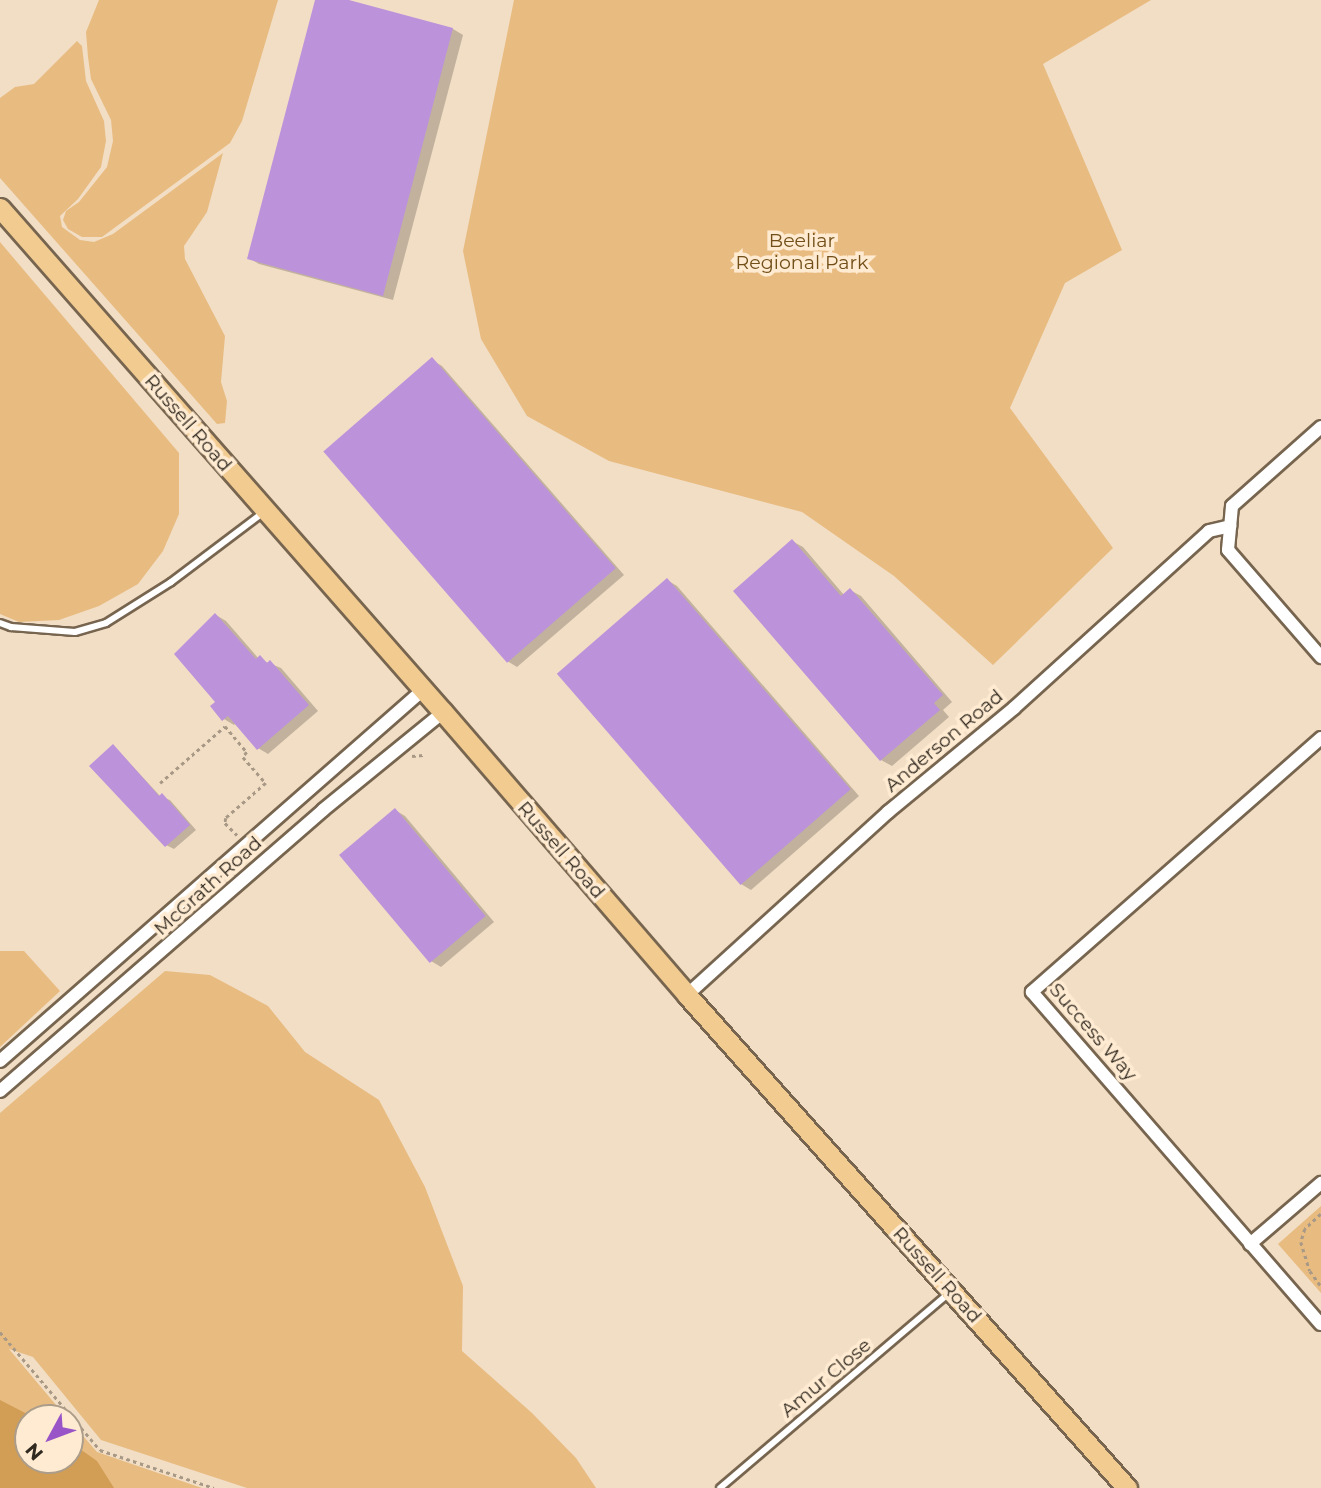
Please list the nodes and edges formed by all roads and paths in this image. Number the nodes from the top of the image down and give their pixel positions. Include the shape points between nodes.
1 (0, 208) edge
2 (1321, 427) edge
3 (266, 511) junction
4 (1230, 526) junction
5 (0, 622) edge
6 (1321, 657) edge
7 (424, 689) junction
8 (443, 712) junction
9 (1321, 738) edge
10 (160, 783) dead end
11 (244, 837) dead end
12 (687, 995) junction
13 (0, 1061) edge
14 (0, 1091) edge
15 (1321, 1183) edge
16 (1321, 1214) edge
17 (1250, 1244) junction
18 (1321, 1286) edge
19 (951, 1292) junction
20 (1321, 1324) edge
21 (0, 1332) edge
22 (214, 1488) edge
23 (720, 1488) edge
24 (1127, 1488) edge

1 - 3 main road, Russell Road
2 - 4 street via 1232,506
3 - 5 lane via 171,582 106,623 75,632 10,627
3 - 7 main road, Russell Road
4 - 6 street via 1228,550
4 - 12 street, Anderson Road via 1209,531
7 - 8 main road, Russell Road
7 - 13 street, McGrath Road
8 - 12 main road, Russell Road
8 - 14 street, McGrath Road via 323,810
9 - 17 street, Success Way via 1032,992
10 - 11 path via 225,726 266,783 226,818 235,834
12 - 19 main road, Russell Road
15 - 17 street
16 - 18 path via 1305,1229 1301,1242 1310,1271
17 - 20 street, Success Way
19 - 23 lane, Amur Close
19 - 24 main road, Russell Road
21 - 22 path via 100,1450

